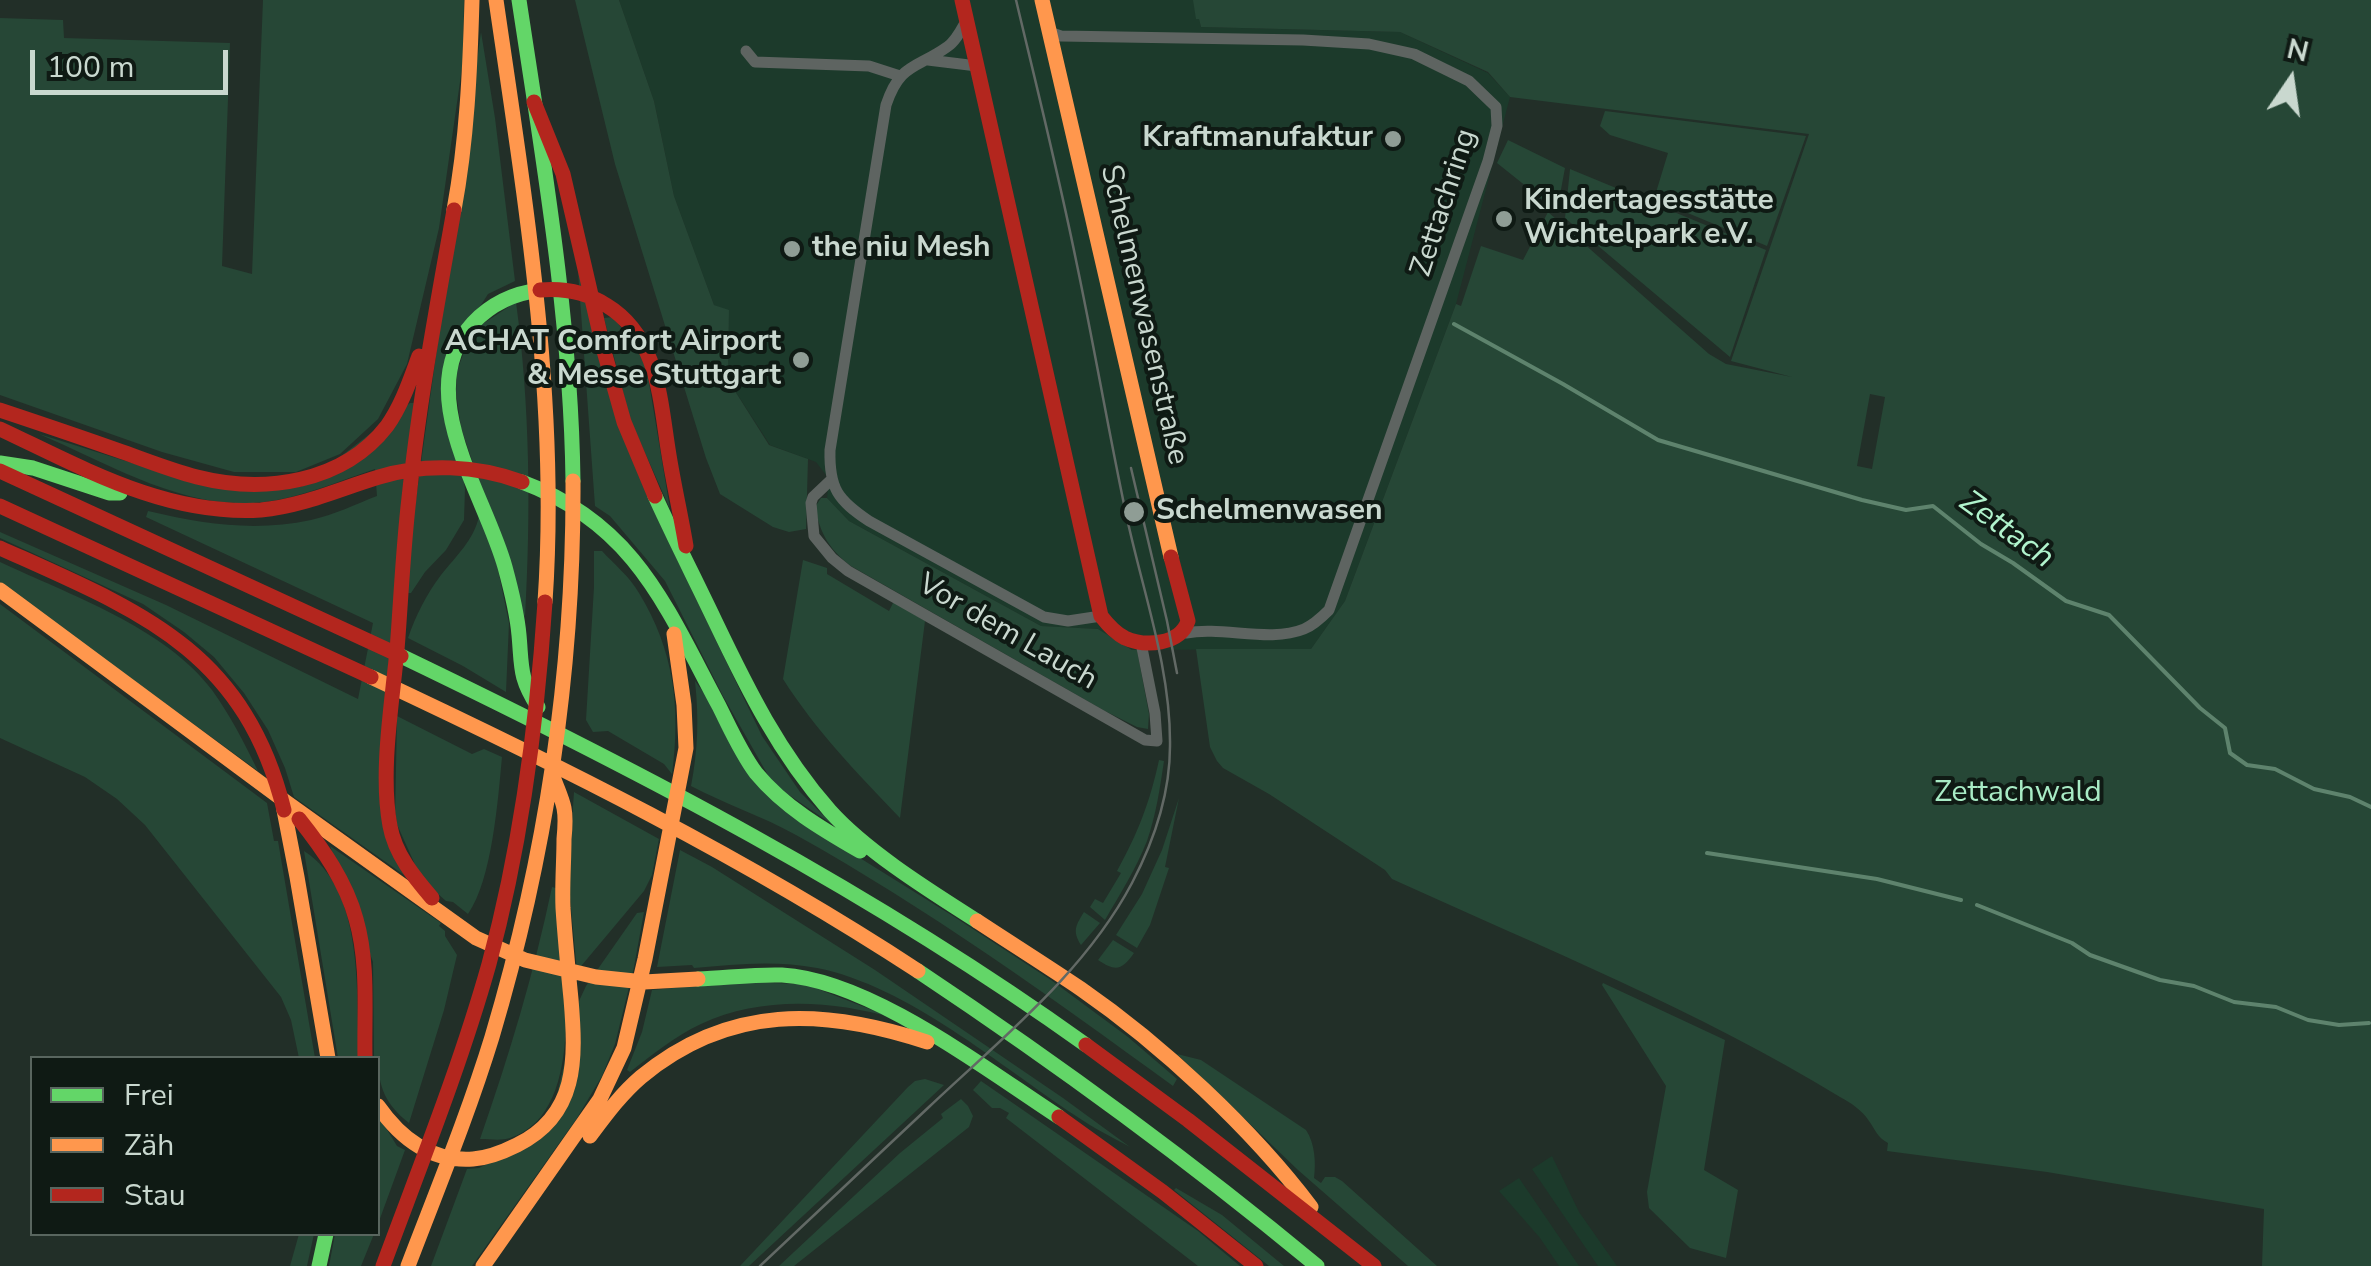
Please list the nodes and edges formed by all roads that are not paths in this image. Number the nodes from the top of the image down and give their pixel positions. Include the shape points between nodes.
1 (472, 0) edge
2 (496, 0) edge
3 (519, 0) edge
4 (962, 0) edge
5 (1042, 0) edge
6 (966, 22) junction
7 (1049, 32) junction
8 (746, 51) dead end
9 (924, 60) junction
10 (976, 66) junction
11 (900, 76) junction
12 (534, 102) junction
13 (438, 308) junction
14 (0, 410) edge
15 (0, 430) edge
16 (0, 467) edge
17 (832, 479) junction
18 (147, 493) junction
19 (0, 506) edge
20 (0, 548) edge
21 (689, 567) junction
22 (0, 590) edge
23 (1100, 616) junction
24 (671, 618) junction
25 (1186, 633) junction
26 (1141, 642) junction
27 (538, 707) junction
28 (552, 772) junction
29 (286, 802) junction
30 (936, 894) junction
31 (456, 926) junction
32 (328, 1056) edge
33 (365, 1056) edge
34 (967, 1057) junction
35 (380, 1109) edge
36 (554, 1165) junction
37 (1324, 1224) junction
38 (326, 1236) edge
39 (319, 1266) edge
40 (383, 1266) edge
41 (408, 1266) edge
42 (483, 1266) edge
43 (1256, 1266) edge
44 (1317, 1266) edge
45 (1374, 1266) edge

1 - 13 main road via 465,137
2 - 27 main road via 546,396 548,536
3 - 12 main road
4 - 6 main road
5 - 7 main road, Schelmenwasenstraße
6 - 9 street via 951,45
6 - 10 main road
7 - 25 main road, Schelmenwasenstraße
7 - 25 street, Zettachring via 1369,44 1414,54 1469,81 1496,107 1488,161 1329,610 1296,632
8 - 11 street via 755,62 868,66
9 - 10 street
9 - 11 street
10 - 23 main road
11 - 17 street, Vor dem Lauch via 886,105 830,450
12 - 21 main road via 563,174 624,422
12 - 28 main road via 565,348 573,525
13 - 14 main road via 385,429 335,468 293,482 247,486 198,477
13 - 31 main road via 409,494 386,782 390,827 403,860
15 - 18 main road
16 - 18 main road via 33,468 109,492
16 - 37 main road via 699,806 1016,998
17 - 23 street, Vor dem Lauch via 847,506 869,521 1044,617 1068,622
17 - 26 street, Vor dem Lauch via 813,497 814,536 848,571 1156,741
18 - 24 main road via 209,508 262,510 402,471 458,468 513,478 564,500 613,535
19 - 44 main road via 496,735 771,882 1076,1079
20 - 32 main road via 139,614 191,649 247,714 279,788
21 - 27 main road via 653,363 637,330 616,310 561,289 537,290 485,311 464,335 447,388 453,425 510,589 522,680
21 - 30 main road via 786,758 858,838
22 - 29 main road
23 - 26 main road via 1117,634
24 - 30 main road via 767,787 805,819
24 - 36 main road via 684,684 686,748 641,979 614,1071
25 - 26 main road
27 - 40 main road via 518,835 483,985
28 - 35 main road via 565,812 563,904 574,1060 565,1094 551,1120 525,1141 496,1156 468,1159 420,1150
28 - 41 main road via 492,1036
29 - 31 main road
29 - 33 main road via 353,908 365,977
30 - 37 main road via 1084,991 1158,1049 1283,1170
31 - 34 main road via 502,951 620,981 808,978 870,1000
34 - 36 main road via 842,1018 790,1016 734,1026 641,1078 584,1143
34 - 43 main road via 1114,1155
36 - 42 main road
37 - 45 main road
38 - 39 main road

